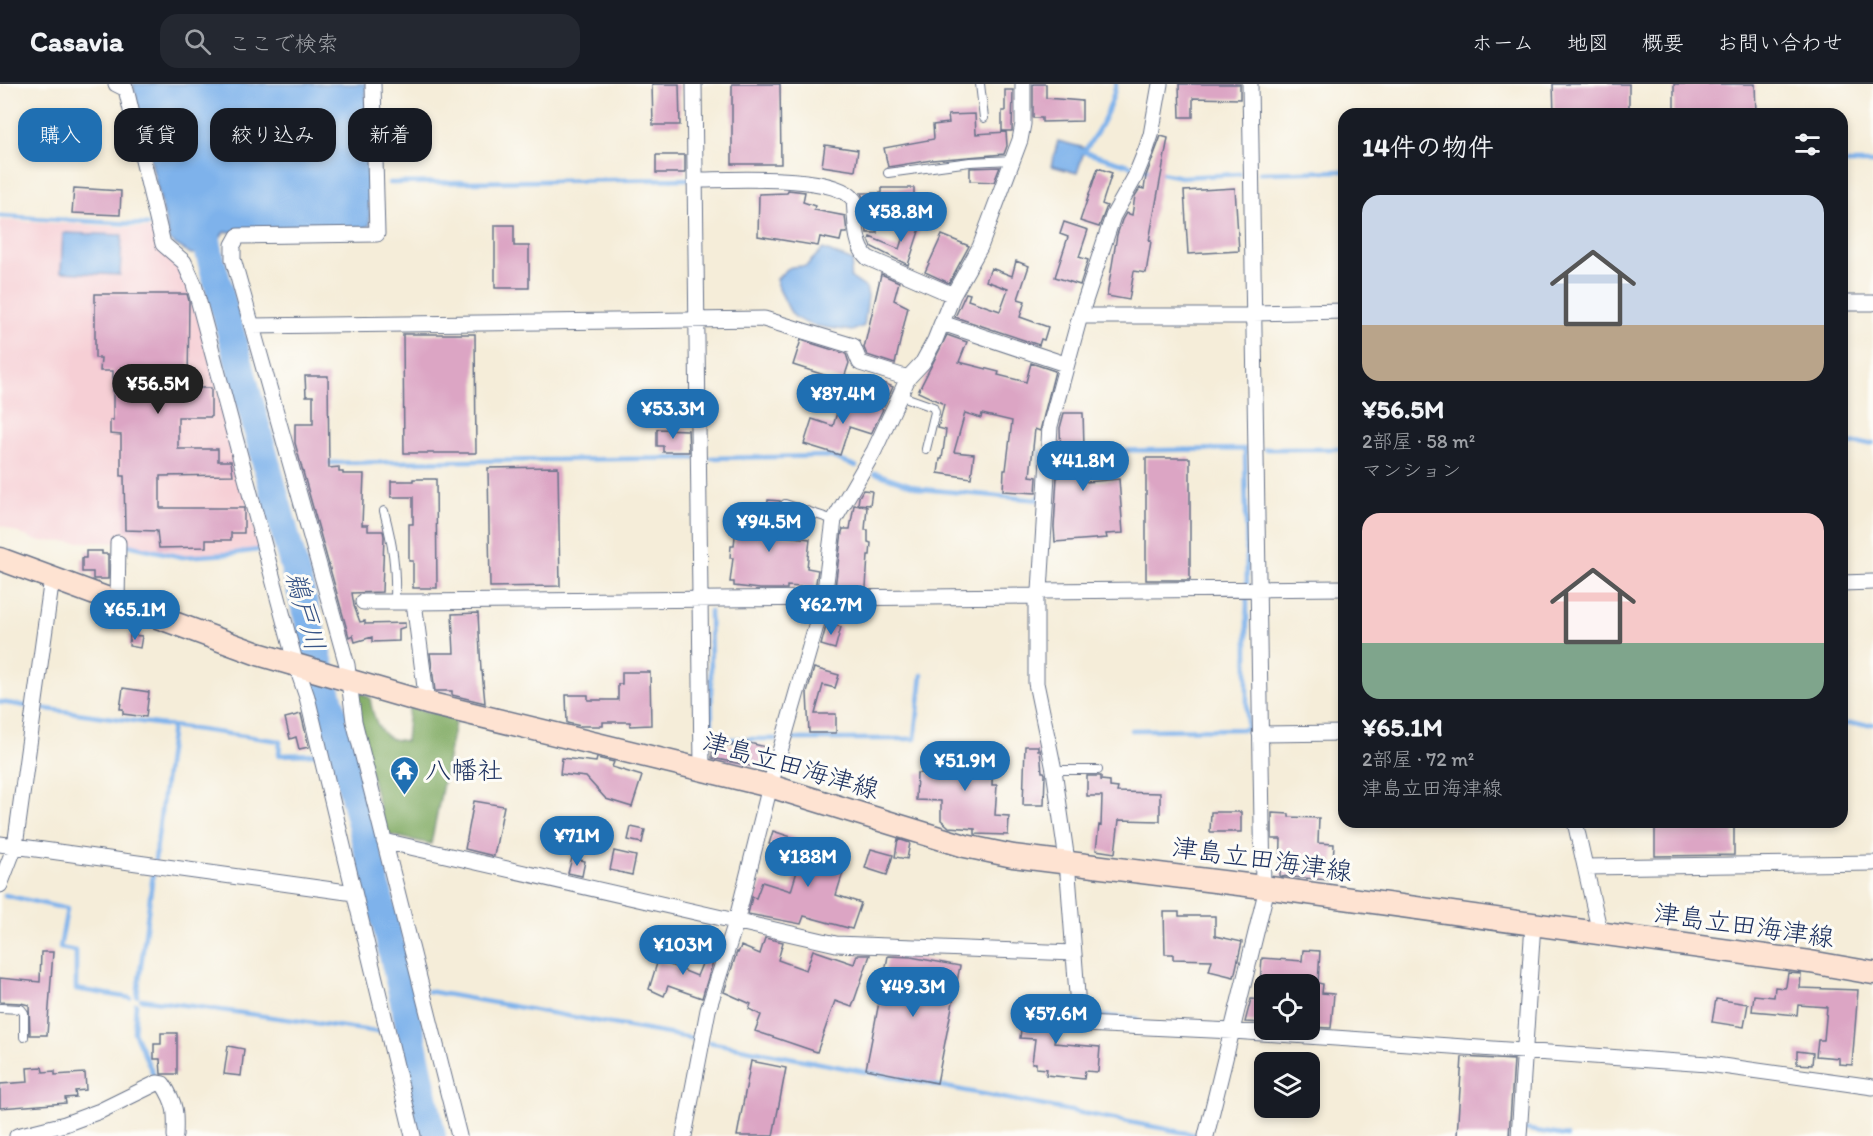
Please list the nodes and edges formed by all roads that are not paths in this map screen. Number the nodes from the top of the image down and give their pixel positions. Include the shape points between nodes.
1 (116, 84) edge
2 (373, 84) edge
3 (694, 84) edge
4 (980, 84) edge
5 (1023, 84) edge
6 (1160, 84) edge
7 (1250, 84) edge
8 (984, 118) dead end
9 (1013, 160) junction
10 (888, 173) dead end
11 (696, 180) junction
12 (953, 295) junction
13 (1848, 303) edge
14 (1873, 303) edge
15 (1338, 311) edge
16 (1253, 314) junction
17 (1080, 316) junction
18 (698, 320) junction
19 (942, 323) junction
20 (252, 326) junction
21 (1065, 364) junction
22 (908, 378) junction
23 (899, 395) junction
24 (926, 449) dead end
25 (785, 504) dead end
26 (384, 510) dead end
27 (834, 520) junction
28 (118, 543) dead end
29 (0, 559) edge
30 (52, 578) junction
31 (1873, 582) edge
32 (1848, 583) edge
33 (1338, 588) edge
34 (1257, 589) junction
35 (1038, 593) junction
36 (824, 598) junction
37 (701, 599) junction
38 (117, 602) junction
39 (363, 602) dead end
40 (395, 602) junction
41 (414, 602) junction
42 (296, 665) junction
43 (347, 680) junction
44 (427, 703) junction
45 (1338, 733) edge
46 (1260, 734) junction
47 (702, 768) junction
48 (1054, 770) junction
49 (1098, 770) dead end
50 (770, 786) junction
51 (1576, 828) edge
52 (384, 841) junction
53 (7, 845) edge
54 (1067, 861) junction
55 (1873, 863) edge
56 (1585, 867) junction
57 (0, 885) edge
58 (1265, 888) junction
59 (354, 893) junction
60 (736, 922) junction
61 (1533, 924) junction
62 (1600, 933) junction
63 (1074, 953) junction
64 (1873, 973) edge
65 (0, 1008) edge
66 (1233, 1031) junction
67 (24, 1037) dead end
68 (1526, 1052) junction
69 (1873, 1087) edge
70 (17, 1136) edge
71 (175, 1136) edge
72 (413, 1136) edge
73 (459, 1136) edge
74 (684, 1136) edge
75 (1206, 1136) edge
76 (1519, 1136) edge

1 - 42 street via 126,89 163,244 184,262 194,284
2 - 20 street via 377,234 238,237 232,259
3 - 11 street
4 - 8 lane
5 - 9 street via 1023,124
6 - 17 street via 1146,150 1113,216
7 - 16 street
9 - 10 lane
9 - 12 street via 980,247
11 - 12 street via 797,180 850,195 863,254
11 - 18 street
12 - 19 street
13 - 14 street
15 - 16 street
16 - 17 street
16 - 34 street
17 - 21 street
18 - 20 street
18 - 22 street via 774,321 853,346 860,363
18 - 37 street
19 - 21 street
19 - 22 street via 923,362
20 - 43 street
21 - 35 street via 1050,426
22 - 23 street
23 - 24 lane via 933,407
23 - 27 street via 874,451
25 - 27 lane
26 - 40 lane via 396,567
27 - 36 street
28 - 38 street
29 - 30 main road, 津島立田海津線
30 - 38 main road, 津島立田海津線
30 - 53 street
31 - 32 street
33 - 34 street
34 - 35 street
34 - 46 street
35 - 36 street
35 - 48 street via 1036,683
36 - 37 street
36 - 50 street
37 - 41 street
37 - 47 street
38 - 42 main road, 津島立田海津線
39 - 40 street
40 - 41 street
41 - 44 street
42 - 43 main road, 津島立田海津線
42 - 59 street
43 - 44 main road, 津島立田海津線
43 - 52 street
44 - 47 main road, 津島立田海津線
45 - 46 street
46 - 58 street
47 - 50 main road, 津島立田海津線
48 - 49 lane
48 - 54 street
50 - 54 main road, 津島立田海津線 via 965,846
50 - 60 street
51 - 56 street
52 - 60 street
52 - 73 street
53 - 57 street
53 - 59 street
54 - 58 main road, 津島立田海津線
54 - 63 street
55 - 56 street
56 - 62 street
58 - 61 main road, 津島立田海津線
58 - 66 street
59 - 72 street
60 - 63 street via 836,944
60 - 74 street via 708,1010
61 - 62 main road, 津島立田海津線
61 - 68 street
62 - 64 main road, 津島立田海津線
63 - 66 street via 1079,1021 1083,1024
65 - 67 lane via 21,1009
66 - 68 street
66 - 75 street
68 - 69 street via 1708,1064
68 - 76 street
70 - 71 street via 65,1124 157,1083 163,1084 173,1099

